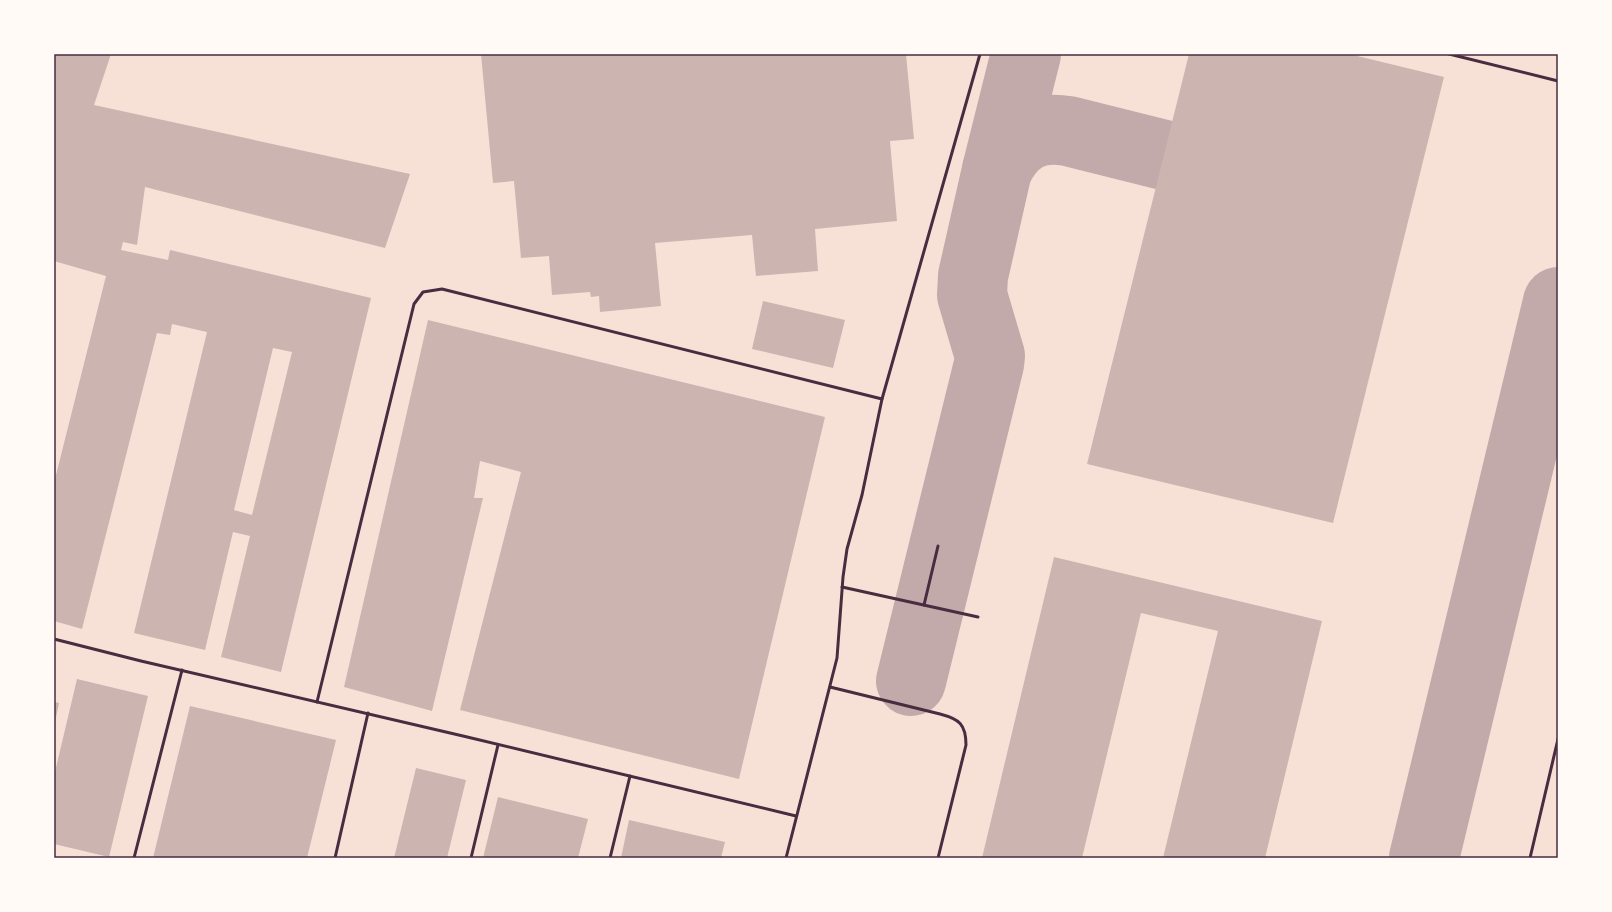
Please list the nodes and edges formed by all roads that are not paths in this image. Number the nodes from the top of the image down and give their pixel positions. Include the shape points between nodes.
1 (980, 54) edge
2 (1449, 54) edge
3 (1558, 81) edge
4 (882, 399) junction
5 (938, 546) dead end
6 (842, 587) junction
7 (924, 605) junction
8 (978, 617) dead end
9 (54, 639) edge
10 (182, 670) junction
11 (830, 687) junction
12 (317, 702) junction
13 (368, 713) junction
14 (1558, 739) edge
15 (498, 745) junction
16 (630, 776) junction
17 (796, 816) junction
18 (134, 858) edge
19 (335, 858) edge
20 (471, 858) edge
21 (610, 858) edge
22 (786, 858) edge
23 (938, 858) edge
24 (1530, 858) edge

1 - 4 lane
2 - 3 lane
4 - 6 lane via 862,495 847,549
4 - 12 lane via 442,289 423,292 414,304
5 - 7 lane
6 - 7 lane
6 - 11 lane via 837,658
7 - 8 lane
9 - 10 lane
10 - 12 lane
10 - 18 lane
11 - 17 lane
11 - 23 lane via 947,716 961,724 966,734 966,745
12 - 13 lane
13 - 15 lane
13 - 19 lane
14 - 24 lane
15 - 16 lane
15 - 20 lane
16 - 17 lane
16 - 21 lane
17 - 22 lane

